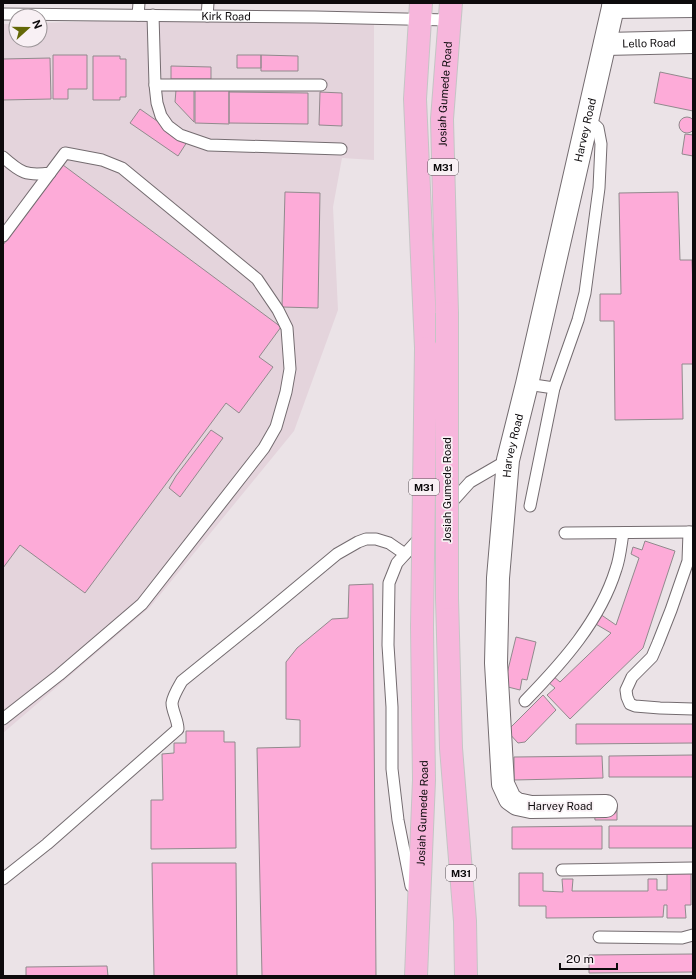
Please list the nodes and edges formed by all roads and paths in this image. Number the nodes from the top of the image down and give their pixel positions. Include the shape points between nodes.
1 (139, 3) edge
2 (208, 3) edge
3 (614, 5) edge
4 (693, 6) edge
5 (420, 11) edge
6 (450, 12) edge
7 (3, 14) edge
8 (138, 15) junction
9 (153, 15) junction
10 (207, 16) junction
11 (693, 42) edge
12 (605, 44) junction
13 (155, 85) junction
14 (321, 85) dead end
15 (586, 122) junction
16 (341, 148) dead end
17 (3, 157) edge
18 (50, 173) junction
19 (3, 236) edge
20 (527, 384) junction
21 (554, 388) junction
22 (508, 460) junction
23 (530, 506) dead end
24 (691, 532) edge
25 (565, 533) dead end
26 (623, 533) junction
27 (405, 554) junction
28 (525, 701) dead end
29 (693, 708) edge
30 (3, 719) edge
31 (606, 806) dead end
32 (693, 868) edge
33 (562, 870) dead end
34 (3, 879) edge
35 (693, 935) edge
36 (600, 937) dead end
37 (417, 966) edge
38 (466, 976) edge

1 - 8 lane
2 - 10 lane
3 - 4 street
3 - 12 street, Harvey Road
5 - 6 lane, Kirk Road
5 - 10 lane, Kirk Road
5 - 37 main road, Josiah Gumede Road / M31, bridge via 415,99 426,348 422,627 424,780
6 - 38 main road, Josiah Gumede Road / M31, bridge via 442,119 447,313 447,598 451,748 465,921
7 - 8 lane, Kirk Road
8 - 9 lane, Kirk Road
9 - 10 lane, Kirk Road
9 - 13 lane
11 - 12 street, Lello Road
12 - 15 street, Harvey Road
13 - 14 lane
13 - 16 lane via 161,116 168,126 180,135 209,145
15 - 20 street, Harvey Road
15 - 21 lane via 596,126 600,133 599,188 585,293
17 - 18 lane via 26,174
18 - 19 lane
18 - 30 lane via 65,153 102,160 122,168 257,279 287,328 290,369 276,427 264,448 142,604
20 - 21 lane
20 - 22 street, Harvey Road
21 - 23 lane
22 - 27 lane via 470,482
22 - 31 street, Harvey Road via 498,578 496,663 504,784 510,799 517,804 531,807
24 - 26 lane
24 - 29 lane via 688,561 661,636 652,657 632,677 626,690 626,697 630,704 635,706
25 - 26 lane
26 - 28 lane via 617,567 595,614 566,656
27 - 34 lane via 376,539 366,539 337,554 182,681 172,703 178,729 47,844
27 - 37 lane via 396,563 389,583 388,645 392,769 398,820 410,877
32 - 33 lane
35 - 36 lane via 682,938

